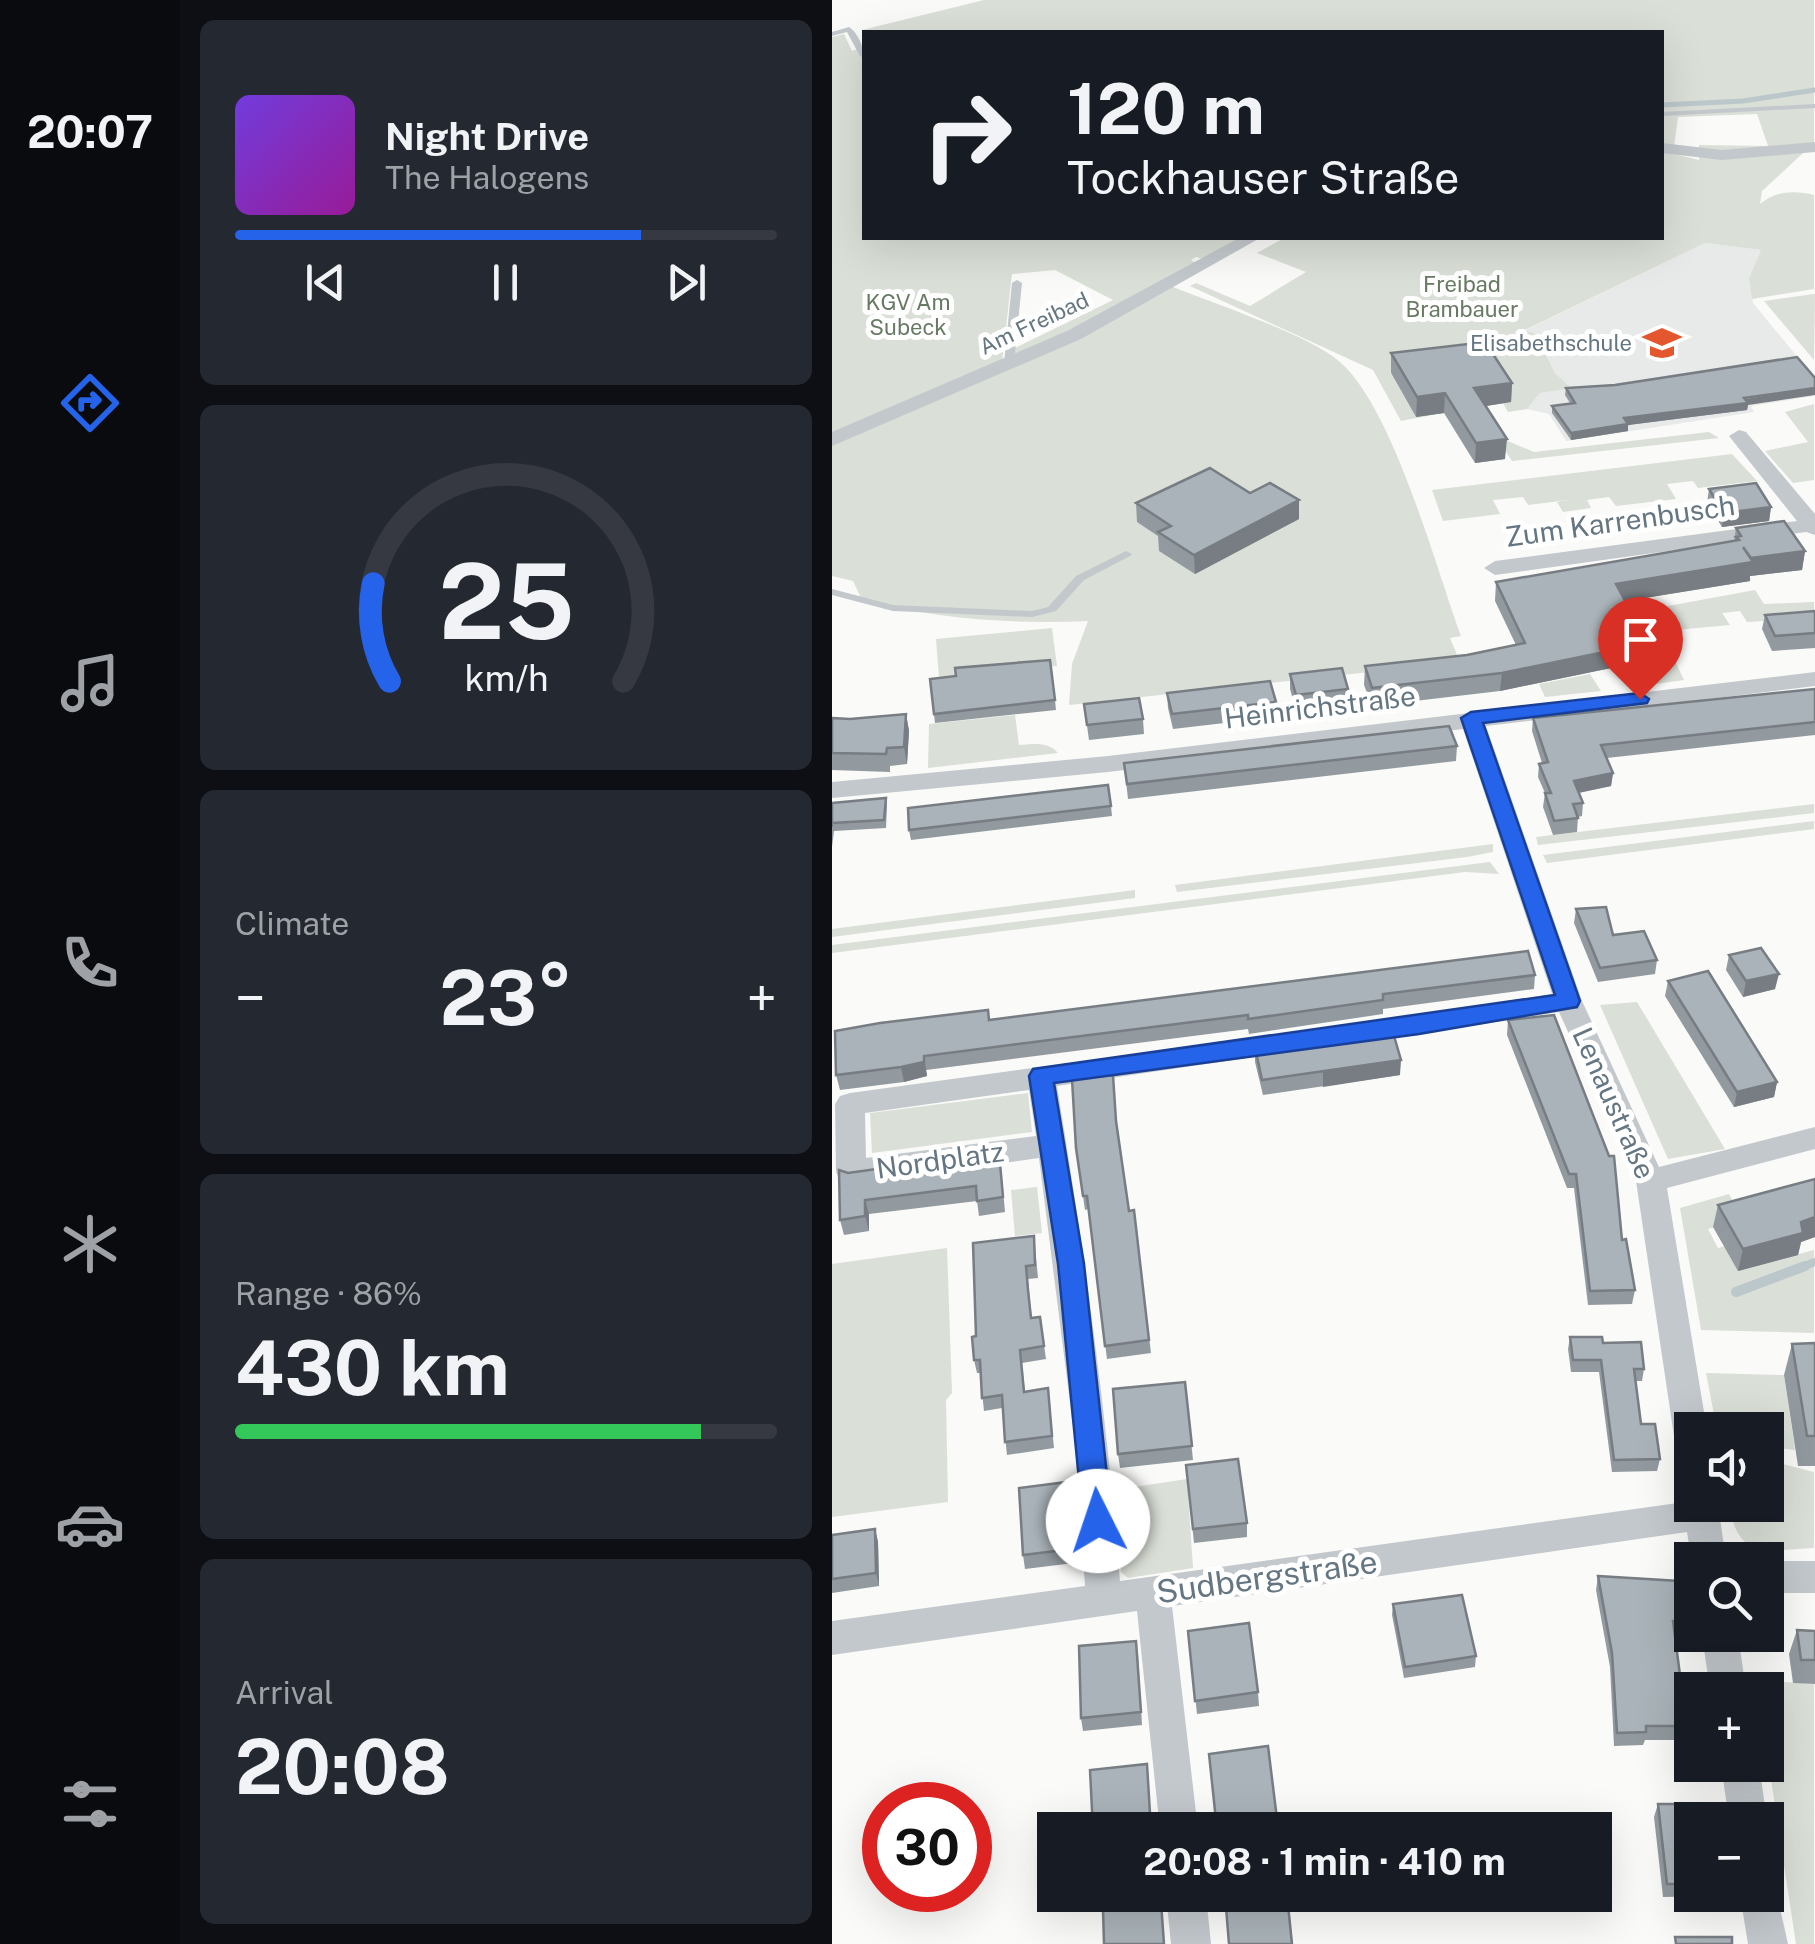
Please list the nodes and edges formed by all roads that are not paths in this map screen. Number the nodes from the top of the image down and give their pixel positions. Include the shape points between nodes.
1 (832, 34) edge
2 (862, 52) edge
3 (1814, 106) edge
4 (1664, 114) edge
5 (1814, 147) edge
6 (1664, 148) edge
7 (1247, 240) edge
8 (1017, 284) dead end
9 (1009, 363) junction
10 (1738, 436) dead end
11 (832, 440) edge
12 (1813, 527) edge
13 (1126, 554) dead end
14 (1495, 568) dead end
15 (832, 592) edge
16 (1814, 679) edge
17 (1471, 718) junction
18 (832, 790) edge
19 (1568, 1001) junction
20 (1041, 1076) junction
21 (1814, 1138) edge
22 (1050, 1145) junction
23 (1652, 1181) junction
24 (1687, 1412) edge
25 (1674, 1514) edge
26 (1784, 1577) edge
27 (1814, 1577) edge
28 (1153, 1593) junction
29 (1104, 1600) junction
30 (832, 1638) edge
31 (1176, 1812) edge
32 (1188, 1912) edge
33 (1763, 1912) edge
34 (1191, 1944) edge
35 (1768, 1944) edge

1 - 2 lane via 849,29
3 - 4 lane
5 - 6 street via 1722,155
7 - 9 street, Am Freibad
8 - 9 lane
9 - 11 street, Am Freibad
10 - 12 street, Zum Karrenbusch
12 - 14 street, Zum Karrenbusch
13 - 15 lane via 1080,578 1052,610 1032,614 893,608
16 - 17 street, Heinrichstraße
17 - 18 street, Heinrichstraße via 1108,764
17 - 19 street, Lenaustraße
19 - 20 street
19 - 23 street, Lenaustraße
20 - 22 street
20 - 22 street, Nordplatz via 850,1104 851,1172
21 - 23 street
22 - 29 street via 1071,1264
23 - 24 street, Lenaustraße
25 - 28 street, Sudbergstraße
26 - 27 street
28 - 29 street, Sudbergstraße
28 - 31 street
29 - 30 street, Sudbergstraße
32 - 34 street
33 - 35 street

